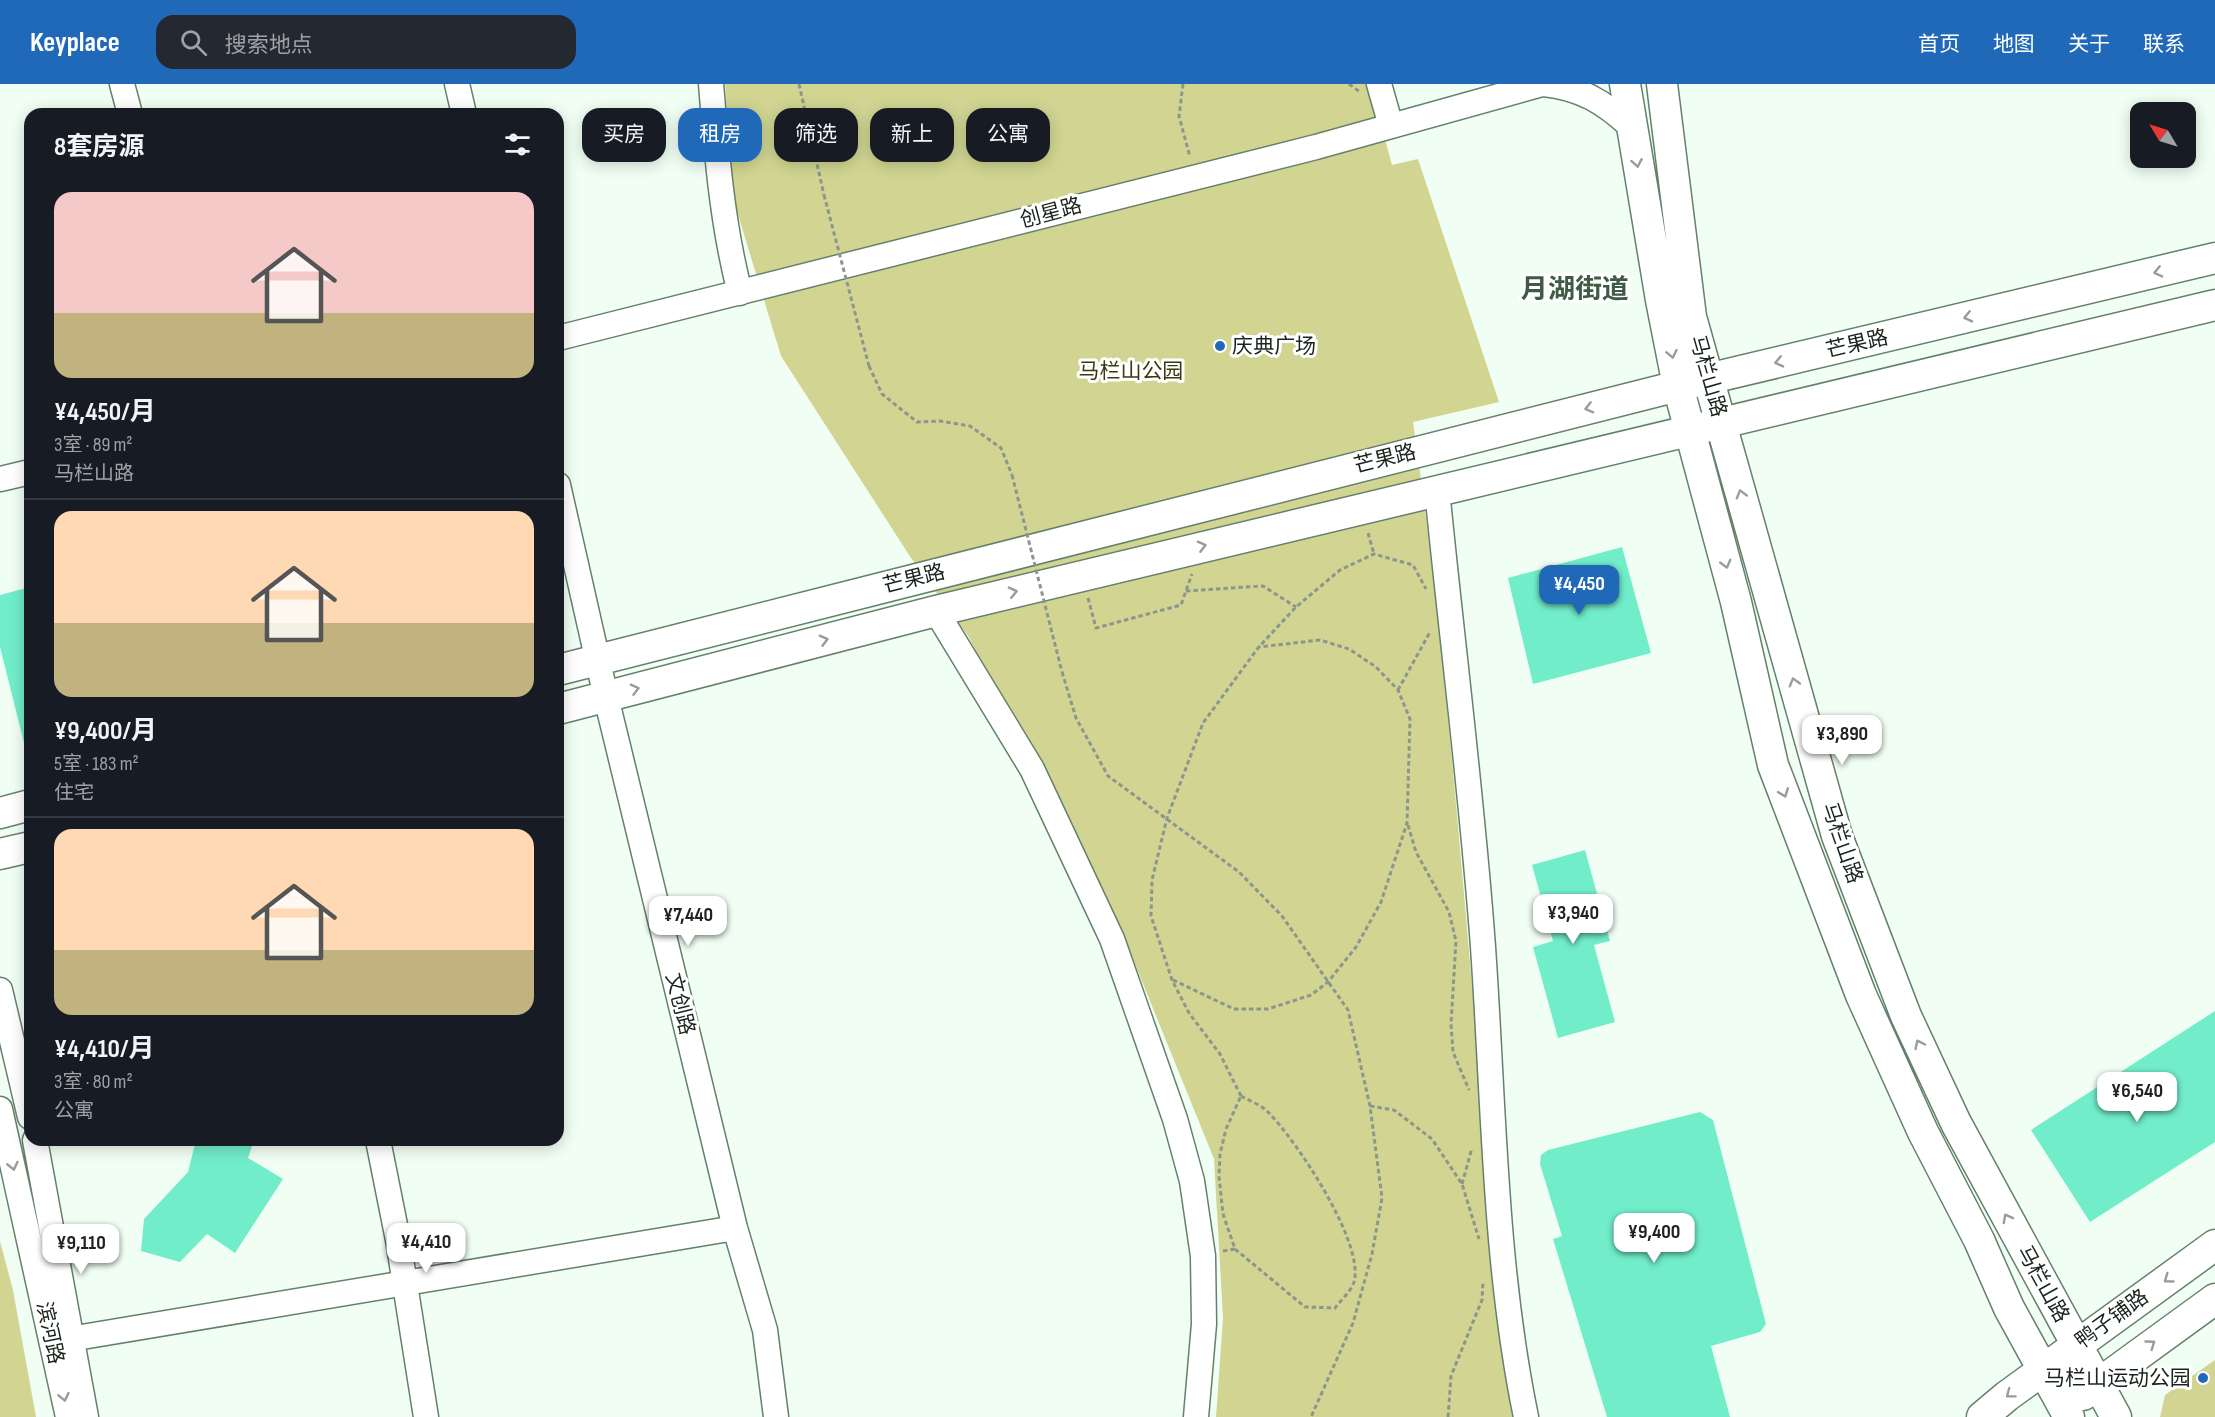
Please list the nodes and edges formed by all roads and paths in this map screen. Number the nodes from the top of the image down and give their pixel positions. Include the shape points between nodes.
1 (122, 84) edge
2 (457, 84) edge
3 (711, 84) edge
4 (799, 84) edge
5 (1183, 84) edge
6 (1379, 84) edge
7 (1543, 84) edge
8 (1625, 84) edge
9 (1663, 86) edge
10 (128, 108) edge
11 (463, 108) edge
12 (1391, 126) junction
13 (1631, 127) junction
14 (1195, 177) junction
15 (2215, 258) edge
16 (740, 293) junction
17 (2215, 305) edge
18 (564, 337) edge
19 (1709, 379) junction
20 (1678, 386) junction
21 (1721, 422) junction
22 (1690, 429) junction
23 (24, 473) edge
24 (0, 479) edge
25 (1437, 490) junction
26 (564, 510) edge
27 (1202, 547) junction
28 (1082, 576) junction
29 (1186, 591) junction
30 (1431, 598) dead end
31 (1296, 607) junction
32 (936, 610) junction
33 (1433, 626) dead end
34 (1258, 648) junction
35 (599, 659) junction
36 (564, 668) edge
37 (1398, 690) junction
38 (606, 697) junction
39 (564, 708) edge
40 (24, 807) edge
41 (0, 813) edge
42 (1167, 818) junction
43 (1407, 823) junction
44 (24, 848) edge
45 (0, 854) edge
46 (1172, 980) junction
47 (1328, 982) junction
48 (0, 990) edge
49 (24, 1092) edge
50 (1490, 1093) junction
51 (1241, 1096) junction
52 (1370, 1106) junction
53 (0, 1109) edge
54 (1472, 1138) dead end
55 (36, 1146) edge
56 (379, 1146) edge
57 (1462, 1184) junction
58 (735, 1228) junction
59 (2215, 1245) edge
60 (1481, 1247) dead end
61 (1483, 1279) dead end
62 (1354, 1283) junction
63 (406, 1284) junction
64 (1363, 1285) junction
65 (2215, 1299) edge
66 (62, 1341) junction
67 (2077, 1345) junction
68 (2043, 1370) junction
69 (2098, 1384) junction
70 (2062, 1415) edge
71 (68, 1417) edge
72 (86, 1417) edge
73 (426, 1417) edge
74 (776, 1417) edge
75 (1196, 1417) edge
76 (1311, 1417) edge
77 (1448, 1417) edge
78 (1526, 1417) edge
79 (1982, 1417) edge
80 (2116, 1417) edge

1 - 10 street
2 - 11 street
3 - 16 street via 726,238
4 - 42 path, bridge via 869,366 882,394 917,422 970,426 1001,448 1012,475 1076,718 1108,776
5 - 14 path via 1179,116
6 - 12 street
7 - 12 street, 创星路
7 - 13 street via 1593,96
8 - 13 main road, 马栏山路
9 - 19 main road, 马栏山路 via 1691,316
12 - 14 street, 创星路
13 -> 20 main road, 马栏山路
14 - 16 street, 创星路
15 -> 19 main road, 芒果路
16 - 18 street, 创星路
17 - 21 main road, 芒果路
19 - 20 main road, 芒果路
19 - 21 main road, 马栏山路
20 - 22 main road, 马栏山路
20 -> 35 main road, 芒果路
21 - 22 main road, 芒果路
67 -> 21 main road, 马栏山路 via 1956,1123 1906,1016 1837,836
22 - 25 main road, 芒果路
22 -> 68 main road, 马栏山路 via 1736,602 1773,765 1861,995 1923,1132
23 - 24 street
27 -> 25 main road, 芒果路
25 - 50 street via 1483,946
26 - 35 street, 文创路
27 - 28 main road, 芒果路
27 - 29 path
28 - 29 path via 1096,628 1181,605
32 -> 28 main road, 芒果路
29 - 31 path via 1263,586
30 - 31 path via 1413,565 1374,554 1340,570
31 - 34 path
38 -> 32 main road, 芒果路
32 - 75 street via 1032,769 1112,939 1175,1119 1192,1181 1203,1256 1204,1324
33 - 37 path
34 - 37 path via 1320,640 1358,655
34 - 42 path via 1203,723
35 - 36 main road, 芒果路
35 - 38 street, 文创路
37 - 43 path via 1410,719
38 - 39 main road, 芒果路
38 - 58 street, 文创路
40 - 41 main road
42 - 46 path via 1152,880 1151,916
42 - 47 path via 1239,872 1282,916
43 - 47 path via 1382,902 1356,946
43 - 50 path via 1416,852 1449,912 1456,941 1453,1052 1471,1096
44 - 45 main road
46 - 47 path via 1234,1009 1268,1009 1311,995
46 - 51 path via 1189,1013 1221,1054
47 - 52 path via 1348,1010
48 - 49 street
50 - 78 street via 1498,1232 1513,1355
51 - 62 path via 1266,1110 1297,1144 1356,1257
51 - 62 path via 1226,1129 1218,1177 1223,1214 1235,1249 1305,1307 1335,1308
52 - 57 path via 1394,1110 1432,1139
52 - 64 path via 1382,1198
53 -> 66 street, 滨河路
54 - 57 path
55 - 66 street, 滨河路
56 - 63 street
57 - 60 path
58 - 63 street
58 - 74 street, 文创路 via 765,1330
59 -> 67 main road, 鸭子铺路
61 - 77 path via 1482,1300 1451,1376
62 - 64 path
63 - 66 street
63 - 73 street
64 - 76 path via 1353,1323
69 -> 65 main road, 鸭子铺路
66 -> 71 street, 滨河路
66 - 72 street, 滨河路
67 - 68 main road, 鸭子铺路
67 - 69 main road, 马栏山路
68 - 70 main road, 马栏山路
68 -> 79 main road, 鸭子铺路
69 - 70 main road, 鸭子铺路
69 - 80 main road, 马栏山路

